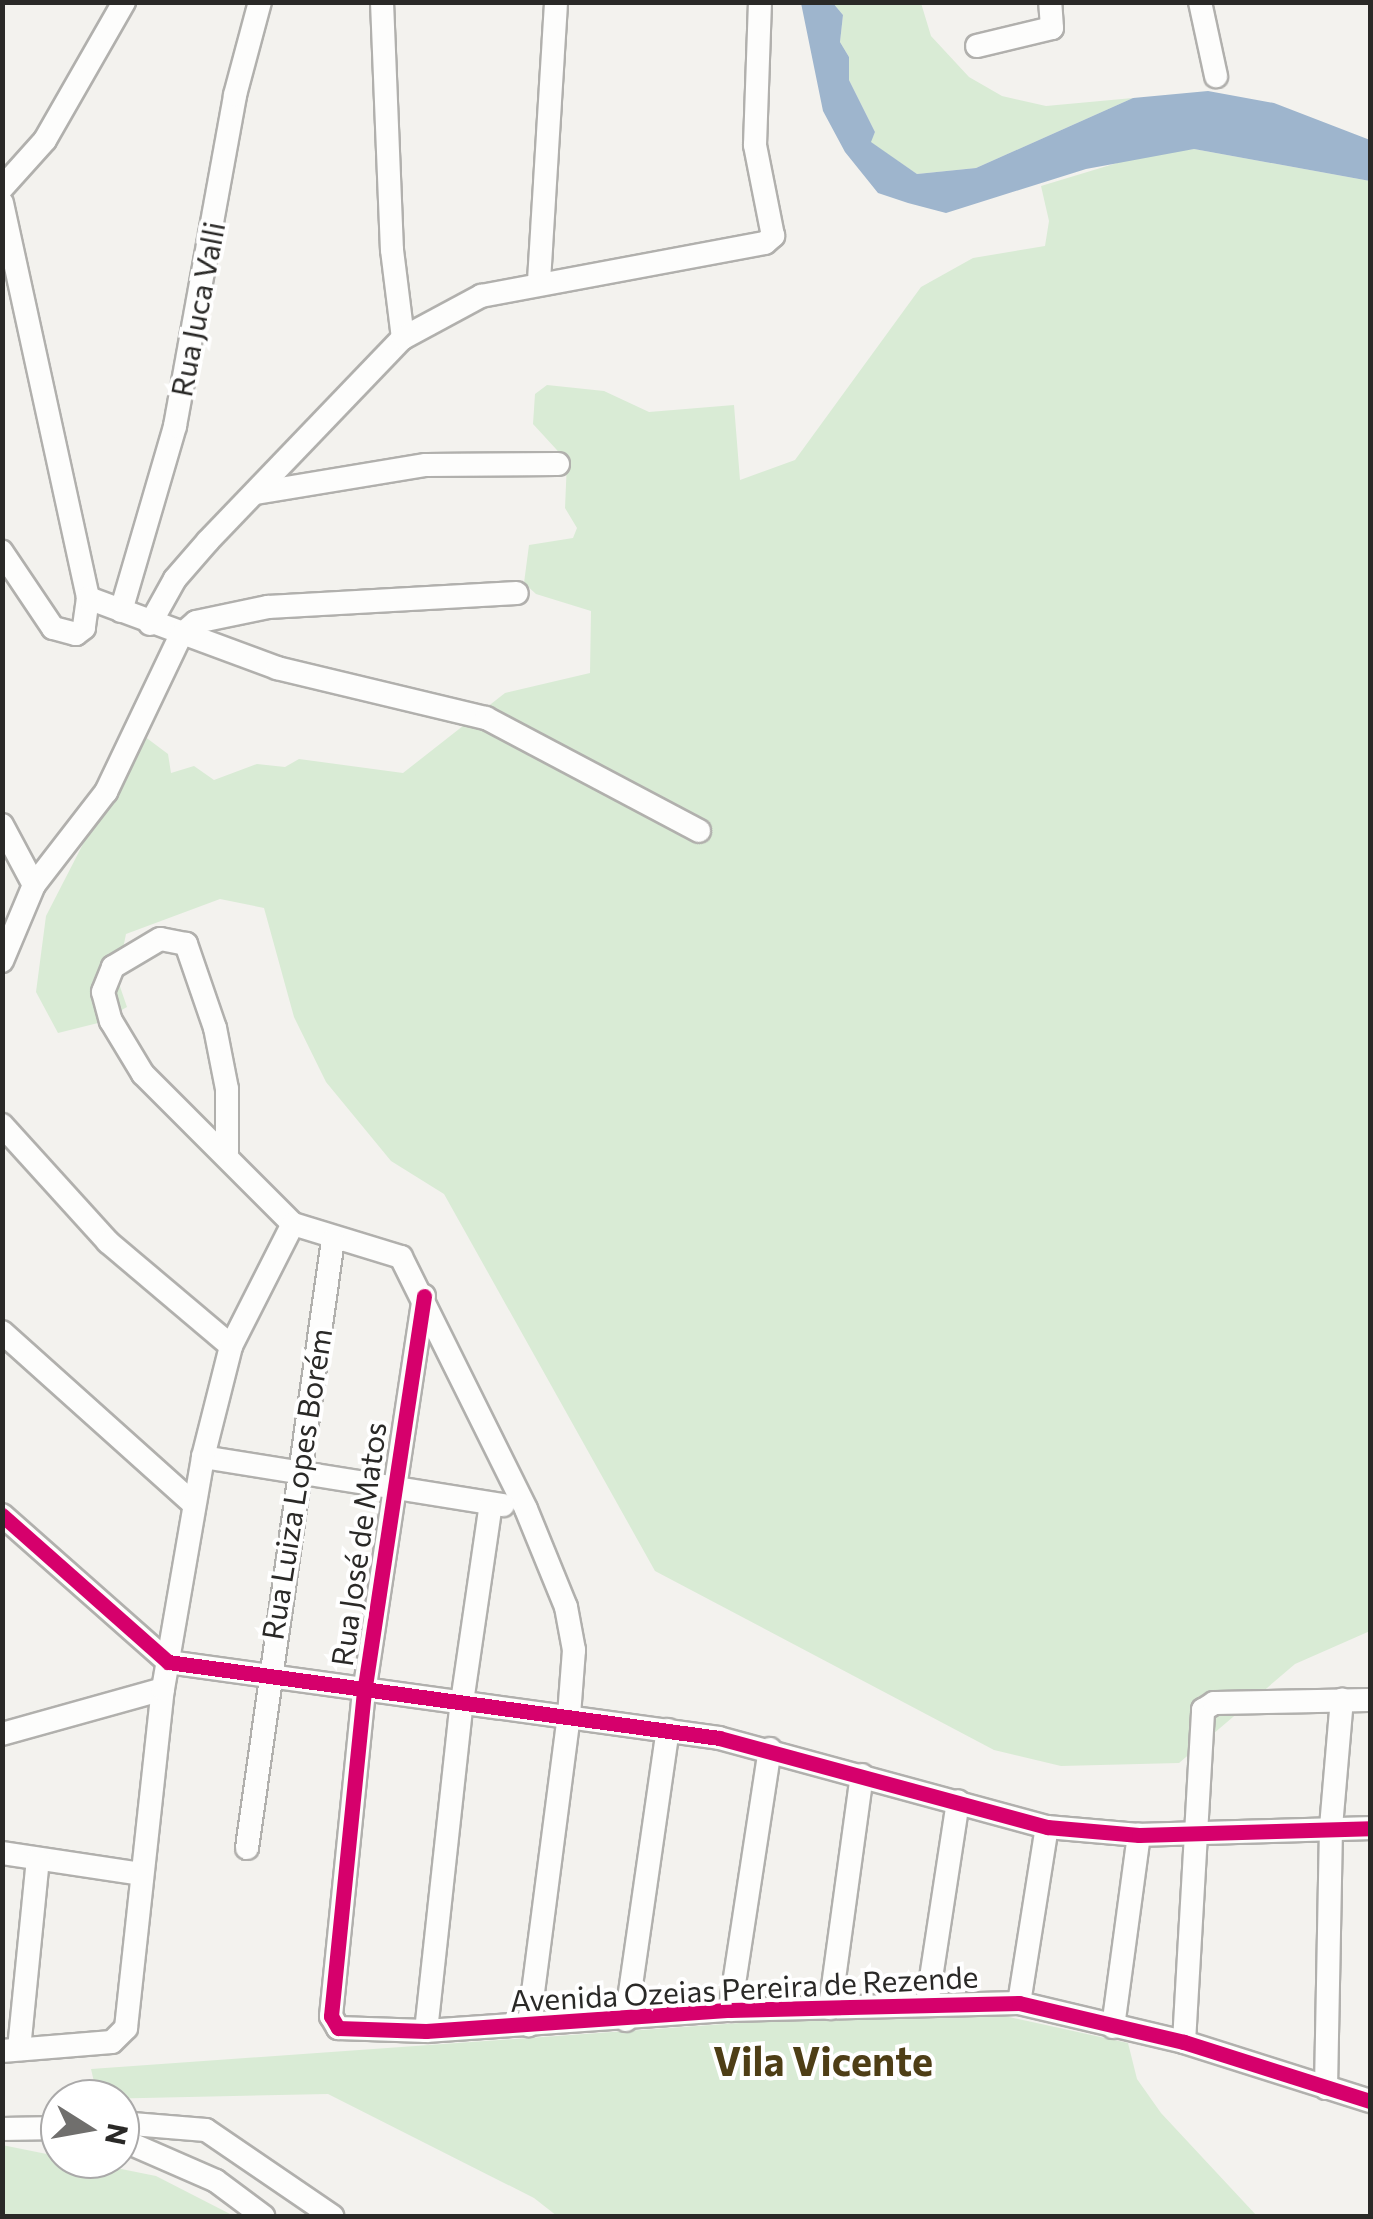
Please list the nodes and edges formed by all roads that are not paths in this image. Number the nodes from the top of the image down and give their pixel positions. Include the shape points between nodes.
1 (124, 2) edge
2 (260, 2) edge
3 (382, 2) edge
4 (556, 2) edge
5 (760, 2) edge
6 (1200, 2) edge
7 (1052, 12) edge
8 (977, 46) dead end
9 (1216, 76) dead end
10 (2, 188) edge
11 (2, 204) edge
12 (539, 281) junction
13 (403, 338) junction
14 (558, 464) dead end
15 (256, 493) junction
16 (2, 552) edge
17 (517, 594) dead end
18 (88, 598) junction
19 (121, 612) junction
20 (150, 624) junction
21 (181, 636) junction
22 (2, 825) edge
23 (698, 831) dead end
24 (34, 885) junction
25 (2, 961) edge
26 (2, 1124) edge
27 (227, 1152) junction
28 (293, 1224) junction
29 (333, 1240) junction
30 (424, 1296) junction
31 (2, 1332) edge
32 (232, 1346) junction
33 (202, 1457) junction
34 (296, 1474) junction
35 (392, 1490) junction
36 (194, 1504) junction
37 (491, 1504) junction
38 (526, 1509) junction
39 (2, 1515) edge
40 (168, 1662) junction
41 (267, 1678) junction
42 (163, 1689) junction
43 (364, 1691) junction
44 (1342, 1699) junction
45 (1370, 1700) edge
46 (462, 1702) junction
47 (569, 1715) junction
48 (668, 1730) junction
49 (2, 1734) edge
50 (770, 1749) junction
51 (862, 1775) junction
52 (958, 1802) junction
53 (1047, 1827) junction
54 (1331, 1827) junction
55 (1370, 1828) edge
56 (1200, 1833) junction
57 (1139, 1835) junction
58 (247, 1848) dead end
59 (2, 1853) edge
60 (38, 1860) junction
61 (141, 1874) junction
62 (1019, 2003) junction
63 (927, 2004) junction
64 (830, 2008) junction
65 (730, 2010) junction
66 (626, 2020) junction
67 (529, 2025) junction
68 (1113, 2027) junction
69 (346, 2031) joint
70 (426, 2031) junction
71 (1184, 2042) junction
72 (11, 2050) edge
73 (1326, 2088) junction
74 (1370, 2101) edge
75 (140, 2124) edge
76 (40, 2128) edge
77 (2, 2129) edge
78 (140, 2148) edge
79 (263, 2216) edge
80 (332, 2216) edge

1 - 10 street via 46,140
2 - 19 street, Rua Juca Valli via 235,95 174,426
3 - 13 street via 392,250
4 - 12 street
5 - 12 street via 754,145 775,225 765,243
6 - 9 street
7 - 8 street via 1052,28
11 - 18 street
12 - 13 street via 481,296
13 - 15 street
14 - 15 street via 426,465
15 - 20 street via 176,578
16 - 18 street via 53,628 76,634 84,628
17 - 21 street via 268,607 196,622
18 - 19 street
19 - 20 street
20 - 21 street
21 - 23 street via 277,668 486,718
21 - 24 street via 106,792
22 - 24 street
24 - 25 street
26 - 32 street via 108,1242
27 - 27 street via 227,1089 215,1028 186,944 160,939 113,967 105,1006 143,1074
27 - 28 street
28 - 29 street
28 - 32 street
29 - 30 street via 393,1251
29 - 34 street, Rua Luiza Lopes Borém
30 - 35 street, Rua José de Matos
30 - 38 street
31 - 36 street
32 - 33 street
33 - 34 street
33 - 36 street
34 - 35 street
34 - 41 street, Rua Luiza Lopes Borém
35 - 37 street
35 - 43 street, Rua José de Matos
36 - 40 street
37 - 38 street
37 - 46 street
38 - 47 street via 572,1630
39 - 40 street
40 - 41 street
40 - 42 street
41 - 43 street
41 - 58 street, Rua Luiza Lopes Borém
42 - 49 street
42 - 61 street
43 - 46 street
43 - 69 street, Rua José de Matos via 330,2016
44 - 45 street
44 - 54 street
44 - 56 street via 1207,1706
46 - 47 street
46 - 70 street
47 - 48 street
47 - 67 street
48 - 50 street
48 - 66 street
50 - 51 street
50 - 65 street
51 - 52 street
51 - 64 street
52 - 53 street
52 - 63 street
53 - 57 street
53 - 62 street
54 - 55 street
54 - 56 street
54 - 73 street
56 - 57 street
56 - 71 street
57 - 68 street
59 - 60 street
60 - 61 street
60 - 72 street
61 - 72 street via 126,2028 112,2042
62 - 63 street, Avenida Ozeias Pereira de Rezende
62 - 68 street, Avenida Ozeias Pereira de Rezende
63 - 64 street, Avenida Ozeias Pereira de Rezende
64 - 65 street, Avenida Ozeias Pereira de Rezende
65 - 66 street, Avenida Ozeias Pereira de Rezende
66 - 67 street, Avenida Ozeias Pereira de Rezende
67 - 70 street, Avenida Ozeias Pereira de Rezende
68 - 71 street, Avenida Ozeias Pereira de Rezende
69 - 70 street, Avenida Ozeias Pereira de Rezende
71 - 73 street, Avenida Ozeias Pereira de Rezende
73 - 74 street, Avenida Ozeias Pereira de Rezende
75 - 80 street via 206,2130
76 - 77 street
78 - 79 street via 216,2181

